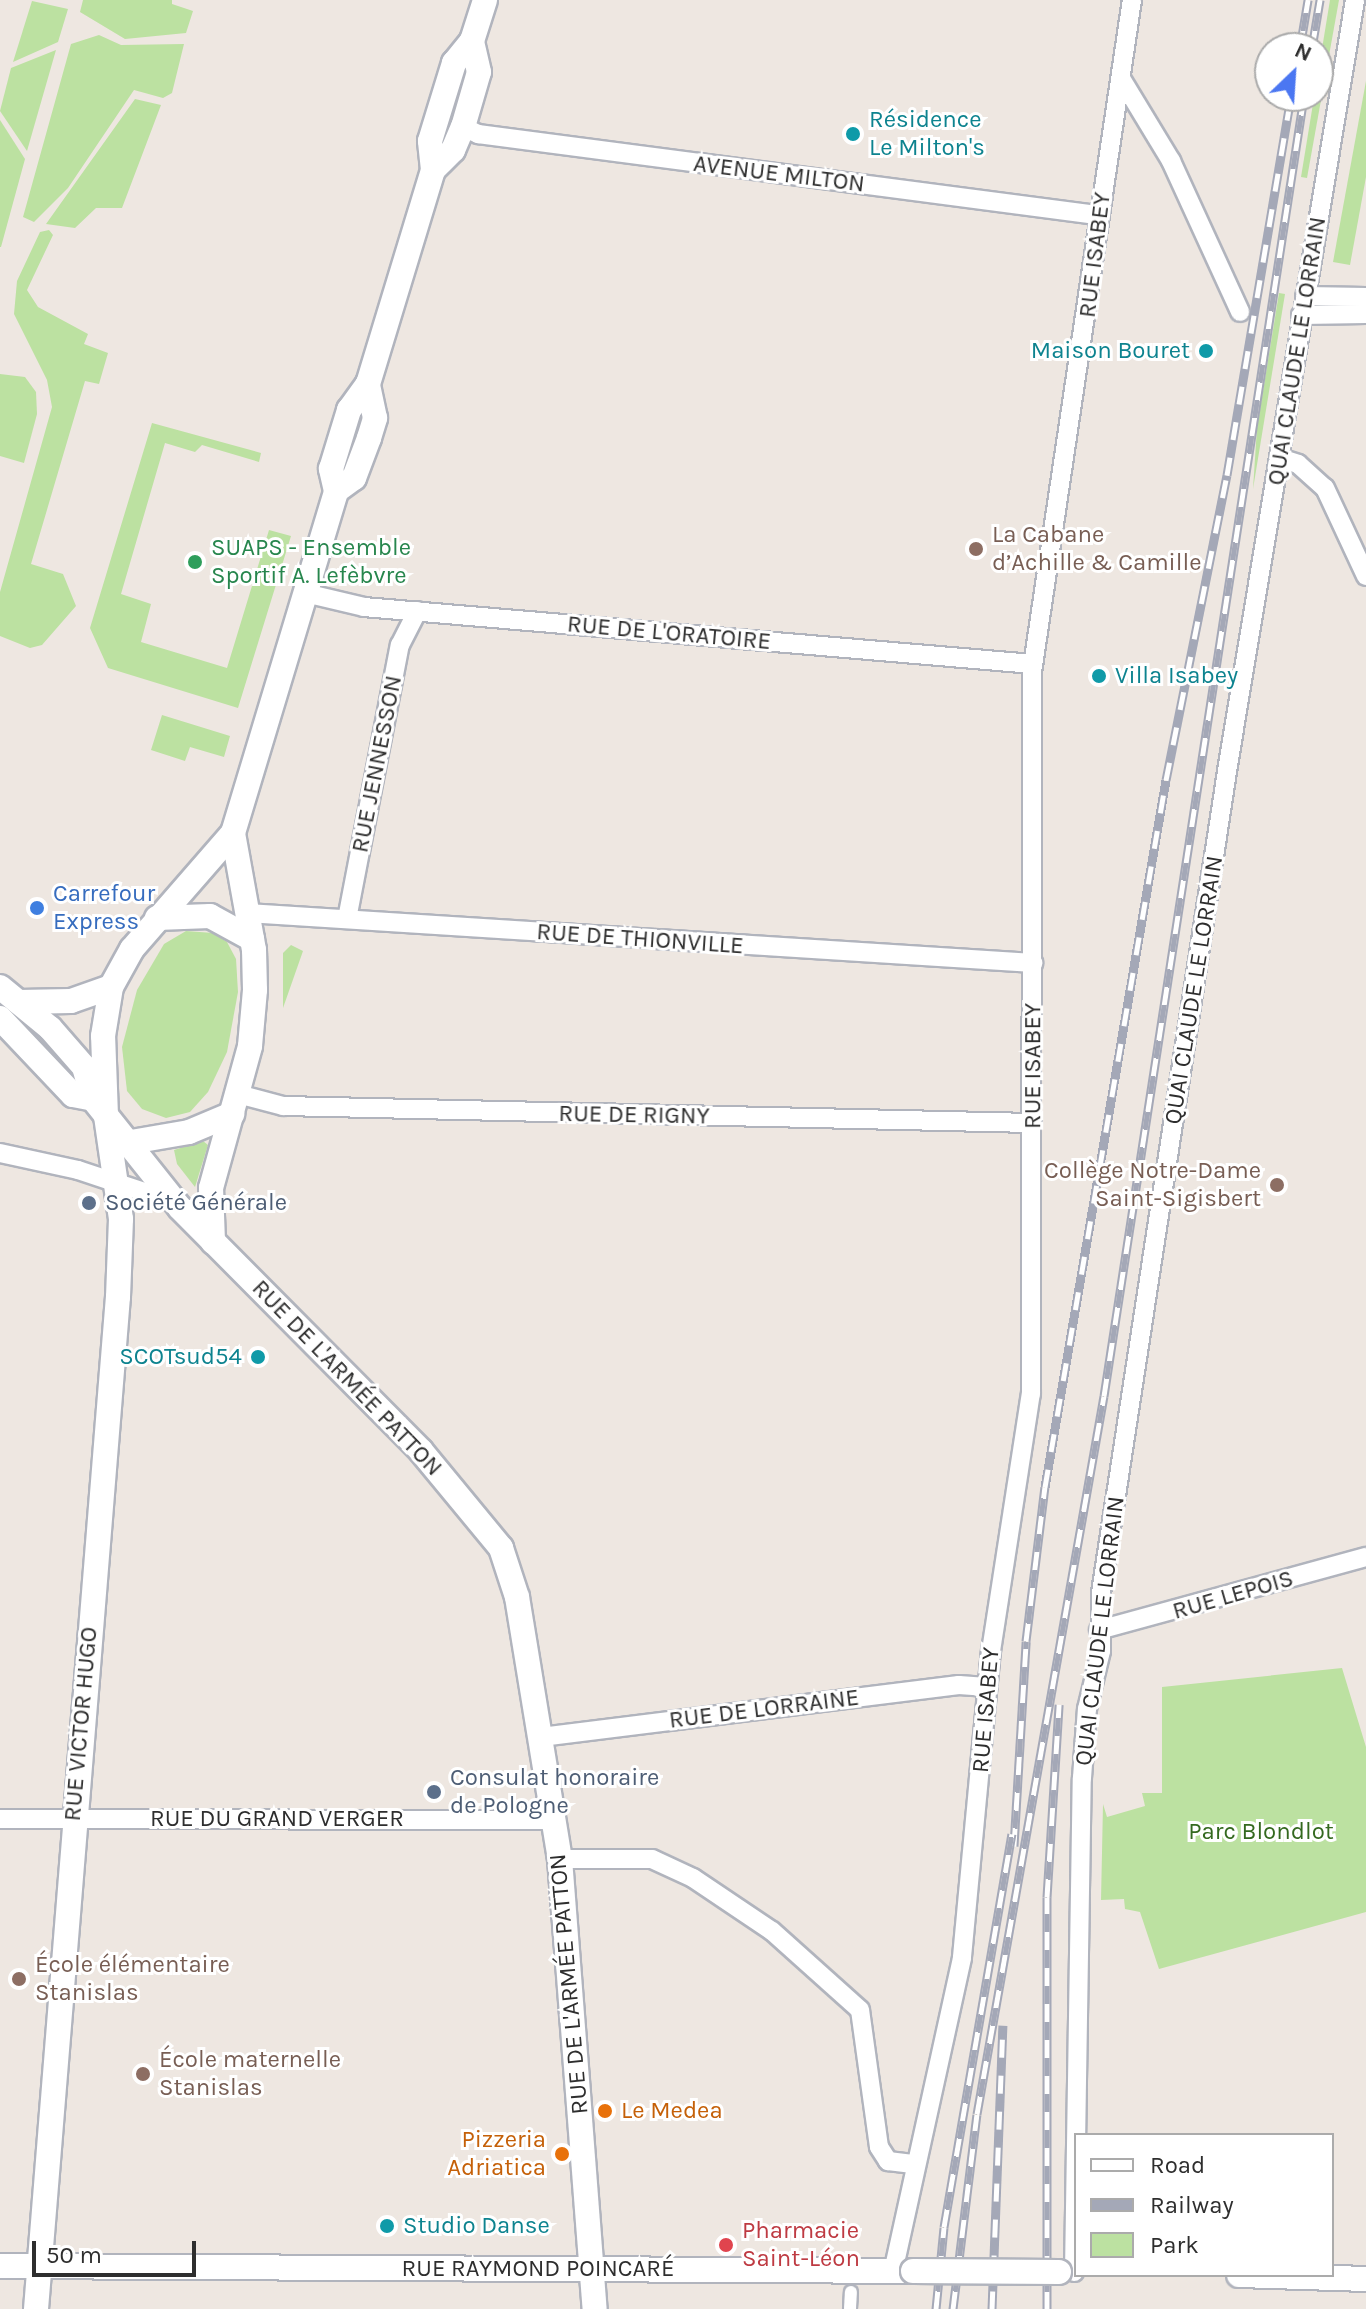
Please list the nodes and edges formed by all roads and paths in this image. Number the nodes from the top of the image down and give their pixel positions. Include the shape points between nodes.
1 (485, 0) edge
2 (1132, 0) edge
3 (1355, 0) edge
4 (472, 41) junction
5 (1122, 80) junction
6 (463, 127) junction
7 (433, 170) junction
8 (1097, 215) junction
9 (1305, 296) junction
10 (1366, 297) edge
11 (1240, 312) dead end
12 (1366, 314) edge
13 (1301, 315) junction
14 (1280, 458) junction
15 (1366, 576) edge
16 (305, 593) junction
17 (417, 611) junction
18 (1033, 664) junction
19 (233, 833) junction
20 (247, 913) junction
21 (157, 918) junction
22 (347, 919) junction
23 (252, 939) junction
24 (1033, 963) junction
25 (111, 987) junction
26 (10, 995) edge
27 (0, 1018) edge
28 (235, 1104) junction
29 (99, 1108) junction
30 (1032, 1123) junction
31 (131, 1142) junction
32 (0, 1153) edge
33 (117, 1182) junction
34 (180, 1208) junction
35 (213, 1242) junction
36 (1366, 1557) edge
37 (1099, 1630) junction
38 (987, 1687) junction
39 (541, 1737) junction
40 (73, 1818) junction
41 (0, 1819) edge
42 (554, 1820) junction
43 (560, 1859) junction
44 (913, 2164) junction
45 (0, 2266) edge
46 (39, 2267) junction
47 (593, 2270) junction
48 (903, 2272) junction
49 (1070, 2272) edge
50 (1302, 2277) edge
51 (1366, 2279) edge
52 (851, 2292) dead end
53 (36, 2309) edge
54 (595, 2309) edge
55 (850, 2309) edge

1 - 4 main road
2 - 5 street, RUE ISABEY
3 - 9 street, QUAI CLAUDE LE LORRAIN
4 - 6 main road via 479,72
4 - 7 main road via 451,74 430,141
5 - 8 street, RUE ISABEY
5 - 11 street via 1171,161
6 - 7 main road via 453,150
6 - 8 street, AVENUE MILTON via 478,134
7 - 16 main road via 368,384 349,410 331,469 336,491
8 - 18 street, RUE ISABEY via 1088,310
9 - 10 street
9 - 13 street, QUAI CLAUDE LE LORRAIN
12 - 13 street
13 - 14 street, QUAI CLAUDE LE LORRAIN
14 - 15 street via 1298,464 1325,488
14 - 37 street, QUAI CLAUDE LE LORRAIN via 1228,765
16 - 17 street, RUE DE L'ORATOIRE via 364,607
16 - 19 main road
17 - 18 street, RUE DE L'ORATOIRE
17 - 22 street, RUE JENNESSON via 400,645
18 - 24 street, RUE ISABEY
19 - 20 main road
19 - 21 main road
20 - 22 street, RUE DE THIONVILLE
20 - 23 main road
21 - 23 main road via 210,916
21 - 25 main road
22 - 24 street, RUE DE THIONVILLE
23 - 28 main road via 254,1001
24 - 30 street, RUE ISABEY
25 - 26 main road via 71,1001
25 - 29 main road
26 - 29 main road via 84,1067
27 - 29 main road via 73,1095
28 - 30 street, RUE DE RIGNY
28 - 31 main road via 189,1132
28 - 35 main road via 211,1188
29 - 31 main road, RUE DE L'ARMÉE PATTON
29 - 33 main road, RUE VICTOR HUGO
30 - 38 street, RUE ISABEY via 1031,1394
31 - 34 main road, RUE DE L'ARMÉE PATTON
32 - 33 street
33 - 34 street
33 - 40 main road, RUE VICTOR HUGO via 118,1297
34 - 35 main road, RUE DE L'ARMÉE PATTON
35 - 39 main road, RUE DE L'ARMÉE PATTON via 421,1451 489,1528 510,1571
36 - 37 street, RUE LEPOIS
37 - 49 street, QUAI CLAUDE LE LORRAIN via 1101,1651 1087,1709 1082,1778
38 - 39 street, RUE DE LORRAINE via 946,1687
38 - 44 street, RUE ISABEY via 962,1957
39 - 42 main road, RUE DE L'ARMÉE PATTON
40 - 41 street, RUE DU GRAND VERGER
40 - 42 street, RUE DU GRAND VERGER
40 - 46 main road, RUE VICTOR HUGO
42 - 43 main road, RUE DE L'ARMÉE PATTON
43 - 44 street via 652,1859 747,1912 852,2000 866,2028 879,2147 888,2161
43 - 47 main road, RUE DE L'ARMÉE PATTON
44 - 48 street, RUE ISABEY
45 - 46 main road, RUE RAYMOND POINCARÉ
46 - 47 main road, RUE RAYMOND POINCARÉ
46 - 53 main road, RUE VICTOR HUGO
47 - 48 main road, RUE RAYMOND POINCARÉ
47 - 54 main road, RUE DE L'ARMÉE PATTON
48 - 49 main road, RUE RAYMOND POINCARÉ, bridge
50 - 51 main road
52 - 55 street

